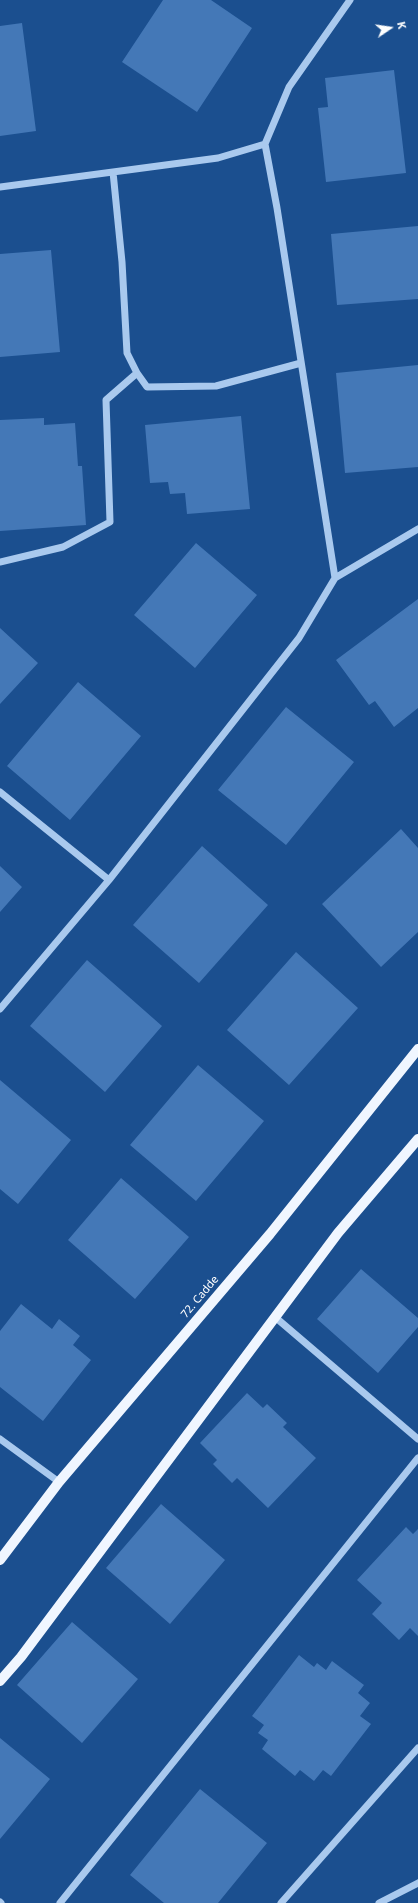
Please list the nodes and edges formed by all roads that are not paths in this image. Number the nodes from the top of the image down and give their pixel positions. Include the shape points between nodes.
1 (350, 0) edge
2 (265, 144) junction
3 (113, 172) junction
4 (0, 187) edge
5 (300, 363) junction
6 (137, 373) junction
7 (418, 529) edge
8 (0, 562) edge
9 (335, 578) junction
10 (0, 792) edge
11 (109, 880) junction
12 (0, 1009) edge
13 (418, 1050) edge
14 (418, 1139) edge
15 (275, 1317) junction
16 (0, 1439) edge
17 (418, 1439) edge
18 (418, 1458) edge
19 (59, 1482) junction
20 (0, 1560) edge
21 (0, 1681) edge
22 (418, 1748) edge
23 (418, 1883) edge
24 (60, 1903) edge
25 (281, 1903) edge
26 (379, 1903) edge

1 - 2 street via 289,87
2 - 3 street via 218,158
2 - 5 street
3 - 4 street
3 - 6 street via 122,262 127,353
5 - 6 street via 216,386 147,386
5 - 9 street
6 - 8 street via 106,400 110,522 63,547
7 - 9 street
9 - 11 street via 299,638
10 - 11 street
11 - 12 street
13 - 19 main road, 72. Cadde via 270,1234
14 - 15 main road via 338,1233
15 - 17 street
15 - 21 main road via 21,1657
16 - 19 street
18 - 24 street
19 - 20 main road, 72. Cadde
22 - 25 street
23 - 26 street

